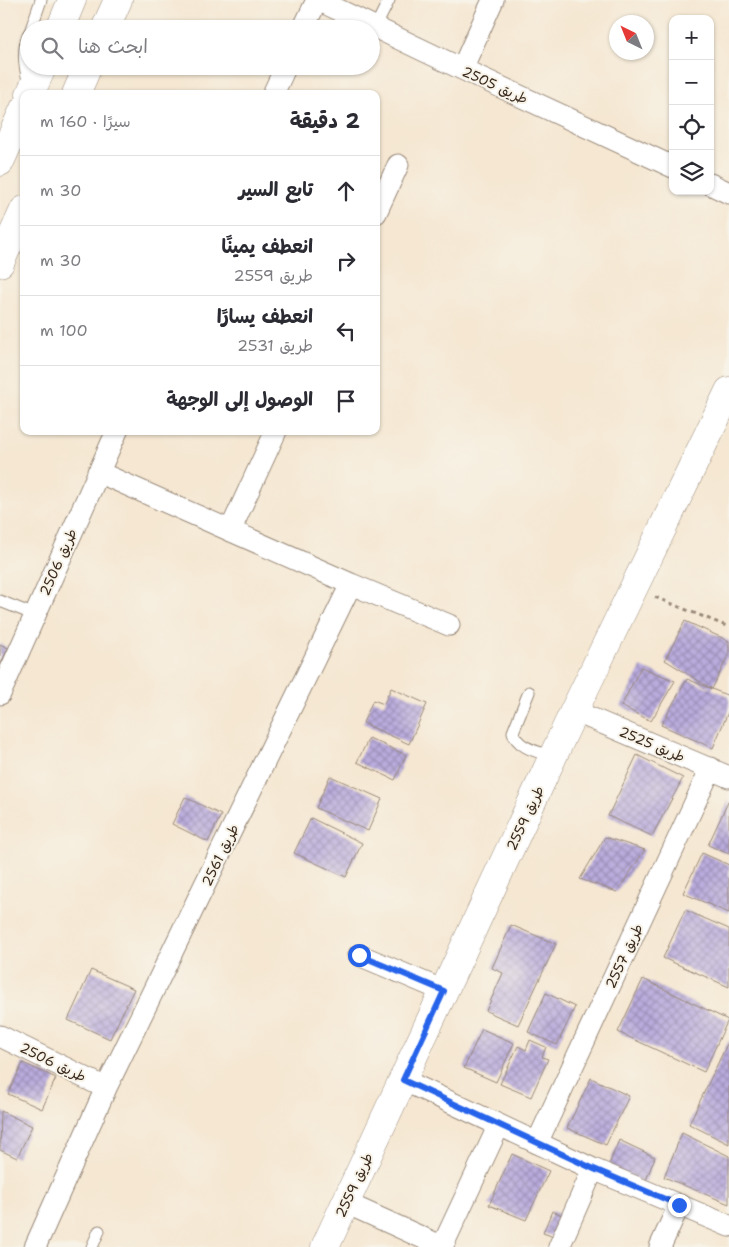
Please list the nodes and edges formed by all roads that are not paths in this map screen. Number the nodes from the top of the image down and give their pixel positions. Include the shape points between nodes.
1 (41, 0) edge
2 (72, 0) edge
3 (118, 0) edge
4 (318, 0) edge
5 (388, 0) edge
6 (493, 0) edge
7 (34, 20) edge
8 (64, 20) edge
9 (109, 20) edge
10 (308, 20) edge
11 (359, 20) edge
12 (379, 20) edge
13 (380, 30) edge
14 (462, 69) junction
15 (27, 75) edge
16 (39, 75) edge
17 (84, 75) edge
18 (282, 75) edge
19 (28, 90) edge
20 (32, 90) edge
21 (78, 90) edge
22 (275, 90) edge
23 (20, 116) edge
24 (0, 162) edge
25 (398, 165) dead end
26 (669, 165) edge
27 (714, 186) edge
28 (729, 193) edge
29 (380, 204) edge
30 (20, 219) edge
31 (0, 263) edge
32 (729, 391) edge
33 (115, 435) edge
34 (274, 435) edge
35 (98, 472) junction
36 (230, 531) junction
37 (351, 584) junction
38 (0, 601) edge
39 (35, 615) junction
40 (449, 625) dead end
41 (529, 692) dead end
42 (0, 694) edge
43 (574, 711) junction
44 (553, 757) junction
45 (720, 772) edge
46 (359, 955) dead end
47 (444, 991) junction
48 (0, 1036) edge
49 (403, 1080) junction
50 (106, 1088) junction
51 (499, 1125) junction
52 (537, 1143) junction
53 (594, 1169) junction
54 (346, 1202) junction
55 (679, 1205) junction
56 (729, 1226) edge
57 (99, 1232) dead end
58 (35, 1247) edge
59 (92, 1247) edge
60 (325, 1247) edge
61 (442, 1247) edge
62 (558, 1247) edge
63 (660, 1247) edge

1 - 7 lane
2 - 8 street
3 - 9 street
4 - 10 street
4 - 11 street, طريق 2505
5 - 12 lane
6 - 14 street
13 - 14 street, طريق 2505
14 - 26 street, طريق 2505
15 - 19 lane
16 - 20 street
17 - 21 street
18 - 22 street
23 - 24 street
25 - 29 street
27 - 28 street
30 - 31 street
32 - 43 street, طريق 2559
33 - 35 street, طريق 2506
34 - 36 street
35 - 36 street
35 - 39 street, طريق 2506
36 - 37 street
37 - 40 street
37 - 50 street, طريق 2561
38 - 39 lane
39 - 42 street, طريق 2506
41 - 44 lane via 513,732 514,738
43 - 44 street, طريق 2559
43 - 45 street, طريق 2525
44 - 47 street, طريق 2559
45 - 52 street, طريق 2557
46 - 47 street
47 - 49 street, طريق 2559
48 - 50 street, طريق 2506
49 - 51 street
49 - 54 street, طريق 2559
50 - 58 street, طريق 2561
51 - 52 street
51 - 61 street
52 - 53 street
53 - 55 street
53 - 62 street
54 - 60 street, طريق 2559
54 - 61 street
55 - 56 street
55 - 63 street
57 - 59 lane

